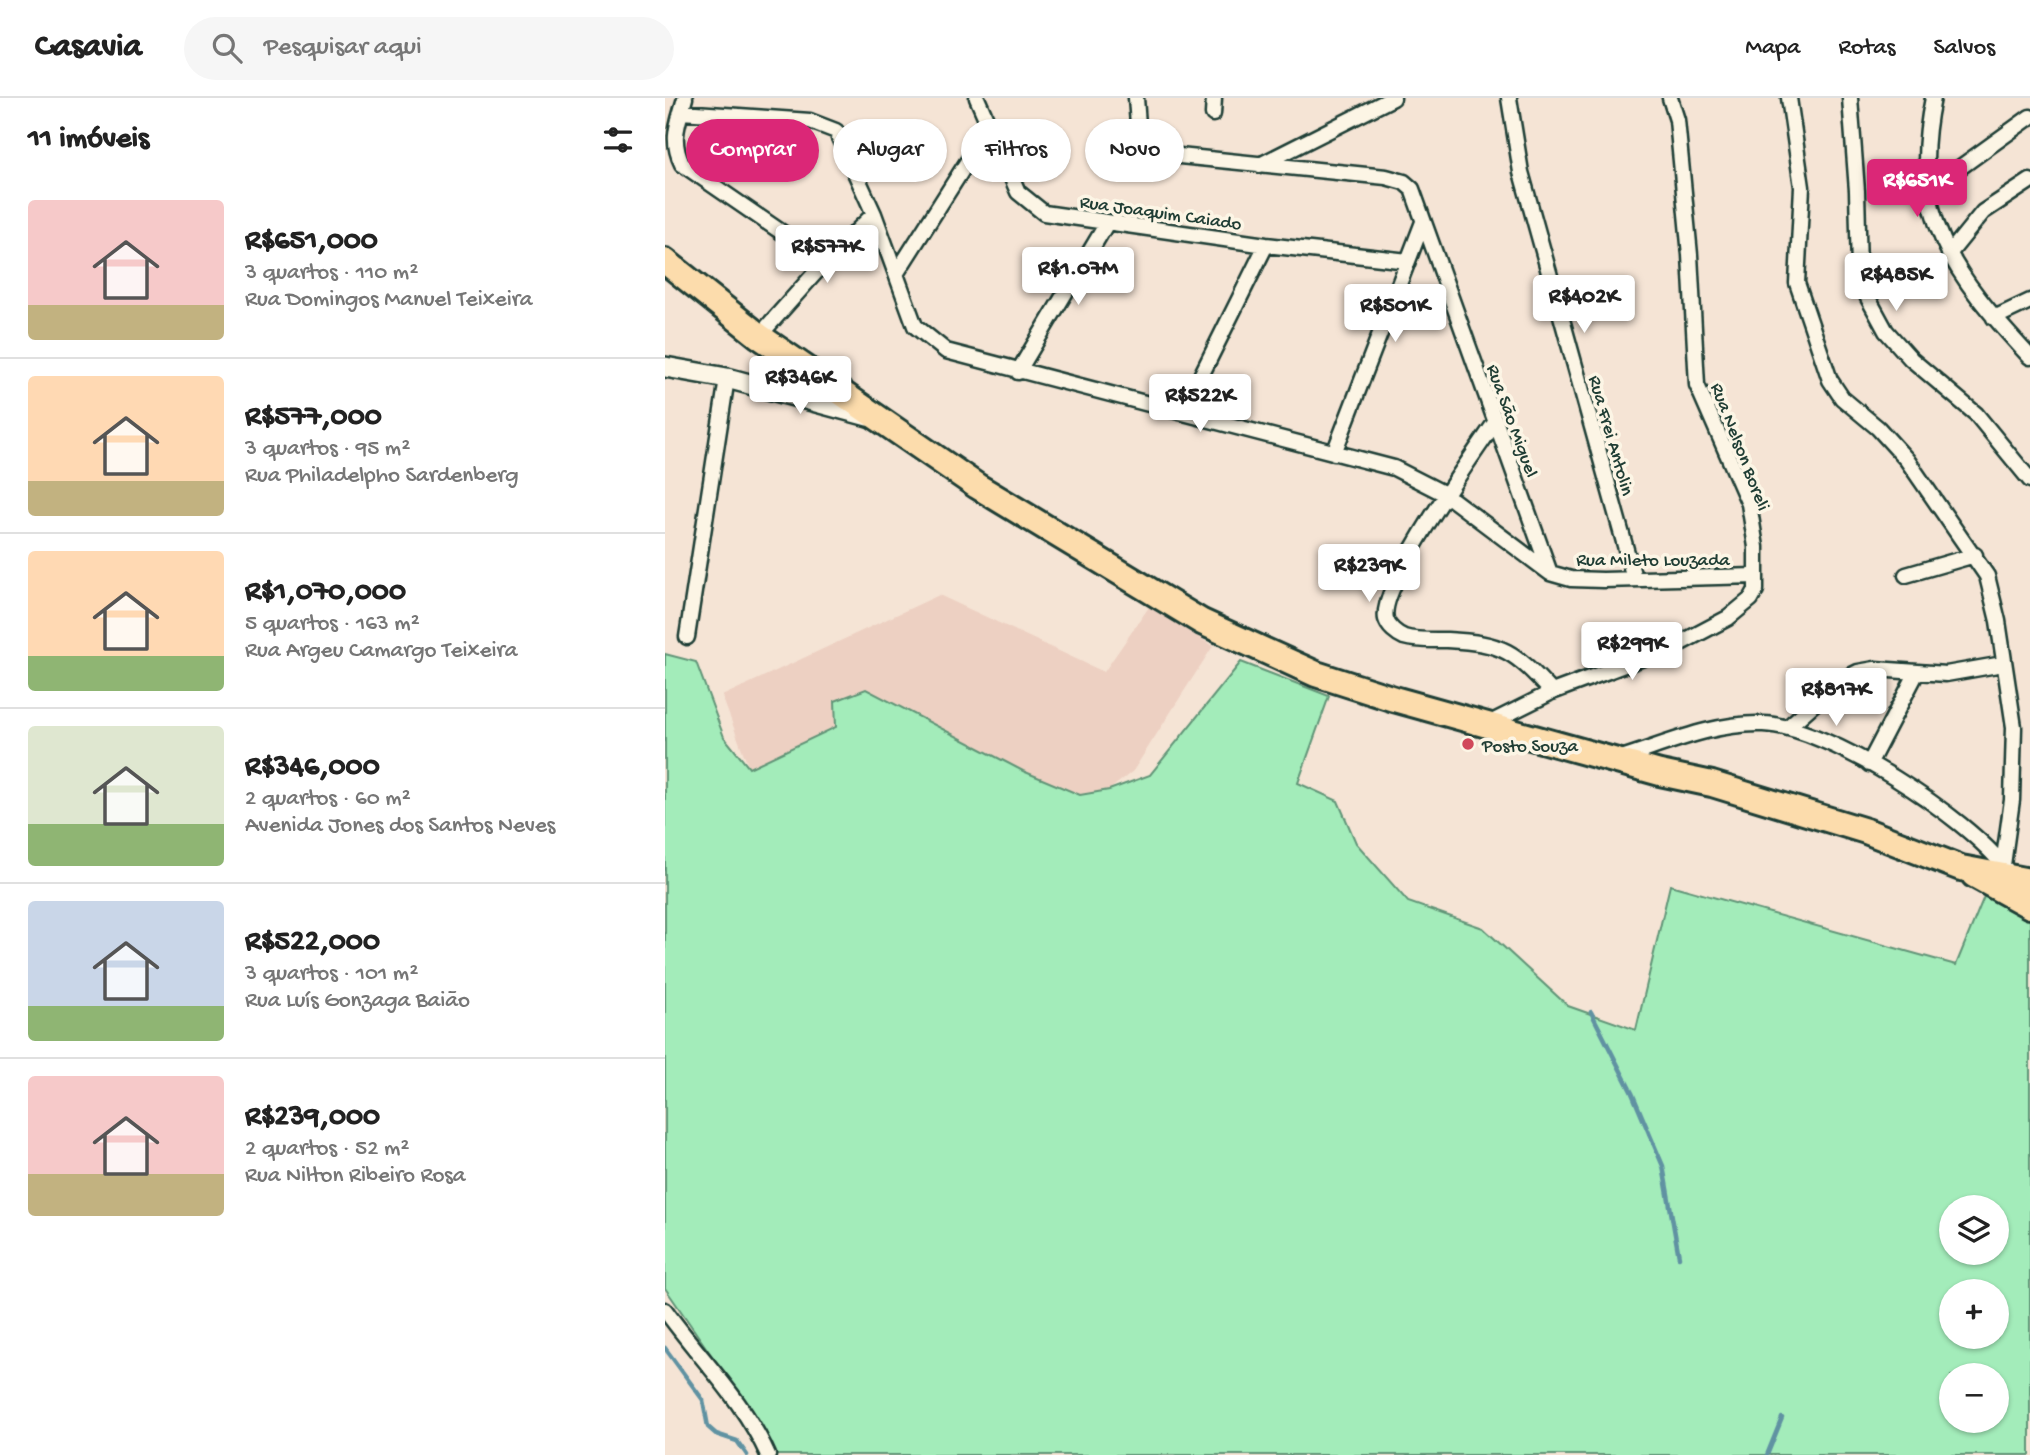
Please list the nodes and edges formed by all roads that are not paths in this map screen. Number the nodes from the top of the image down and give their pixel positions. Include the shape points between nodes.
1 (977, 98) edge
2 (1136, 98) edge
3 (1213, 98) edge
4 (1393, 98) edge
5 (1509, 98) edge
6 (1670, 98) edge
7 (1789, 98) edge
8 (1850, 98) edge
9 (1933, 98) edge
10 (683, 105) edge
11 (1213, 114) dead end
12 (2030, 117) edge
13 (987, 119) edge
14 (1259, 165) junction
15 (961, 172) edge
16 (2030, 181) edge
17 (1014, 182) edge
18 (1926, 192) junction
19 (874, 214) junction
20 (1423, 222) junction
21 (1107, 223) junction
22 (1266, 245) junction
23 (1949, 254) junction
24 (665, 261) edge
25 (825, 261) junction
26 (1408, 261) junction
27 (896, 275) junction
28 (2030, 301) edge
29 (1994, 318) junction
30 (759, 336) junction
31 (2030, 357) edge
32 (665, 367) edge
33 (1018, 372) junction
34 (727, 378) junction
35 (1183, 412) junction
36 (882, 421) junction
37 (1494, 424) junction
38 (1334, 453) junction
39 (2030, 480) edge
40 (1445, 494) junction
41 (1975, 555) junction
42 (1550, 573) junction
43 (1906, 575) dead end
44 (1756, 576) junction
45 (1634, 578) junction
46 (687, 637) dead end
47 (2003, 664) junction
48 (1916, 674) junction
49 (1552, 692) junction
50 (1488, 724) junction
51 (1789, 726) junction
52 (1614, 760) junction
53 (1869, 764) junction
54 (1961, 868) junction
55 (2015, 874) edge
56 (2030, 906) edge
57 (665, 1310) edge
58 (768, 1455) edge

1 - 13 street, Rua Joaquim Caiado
2 - 14 street via 1139,138 1147,147 1180,158
3 - 11 street
4 - 14 street
5 - 45 street, Rua Frei Antolin via 1521,172
6 - 44 street, Rua Nelson Boreli via 1677,120 1690,255 1697,385 1749,504
7 - 41 street via 1802,187 1797,283 1830,380 1842,398 1907,460
8 - 39 street via 1859,270 1868,298 1886,331 1911,359 1976,414
9 - 18 street via 1924,164
10 - 19 street via 810,121 836,131
10 - 25 street via 674,130 674,147 682,164
12 - 18 street
14 - 20 street, Rua São Miguel via 1404,182 1418,201
15 - 27 street
16 - 23 street via 1983,212
17 - 21 street, Rua Joaquim Caiado via 1018,192 1044,213
18 - 23 street
19 - 25 street
19 - 27 street
20 - 26 street
20 - 37 street, Rua São Miguel
21 - 22 street, Rua Joaquim Caiado
21 - 33 street
22 - 26 street, Rua Joaquim Caiado
22 - 35 street
23 - 29 street
24 - 30 highway
25 - 30 street
26 - 38 street
27 - 33 street via 915,326 931,342 946,351
28 - 29 street
29 - 31 street
30 - 36 highway
32 - 34 street
33 - 35 street
34 - 36 street
34 - 46 street
35 - 38 street
36 - 50 highway via 977,486 1202,622 1316,674
37 - 40 street
37 - 42 street, Rua São Miguel
38 - 40 street via 1394,468
40 - 42 street
40 - 49 street via 1399,575 1385,618 1408,638 1495,645 1514,654
41 - 43 street
41 - 47 street via 1987,576
42 - 45 street, Rua Mileto Louzada via 1571,579
44 - 45 street, Rua Mileto Louzada
44 - 49 street, Rua Nelson Boreli via 1751,599 1728,618 1675,646
47 - 48 street
47 - 55 street via 2014,727
48 - 51 street via 1875,669 1858,672 1840,681
48 - 53 street
49 - 50 street
50 - 52 highway
51 - 52 street via 1722,728
51 - 53 street
52 - 54 highway via 1866,831
53 - 55 street via 1957,822
54 - 55 highway
54 - 56 highway
57 - 58 street via 735,1396

